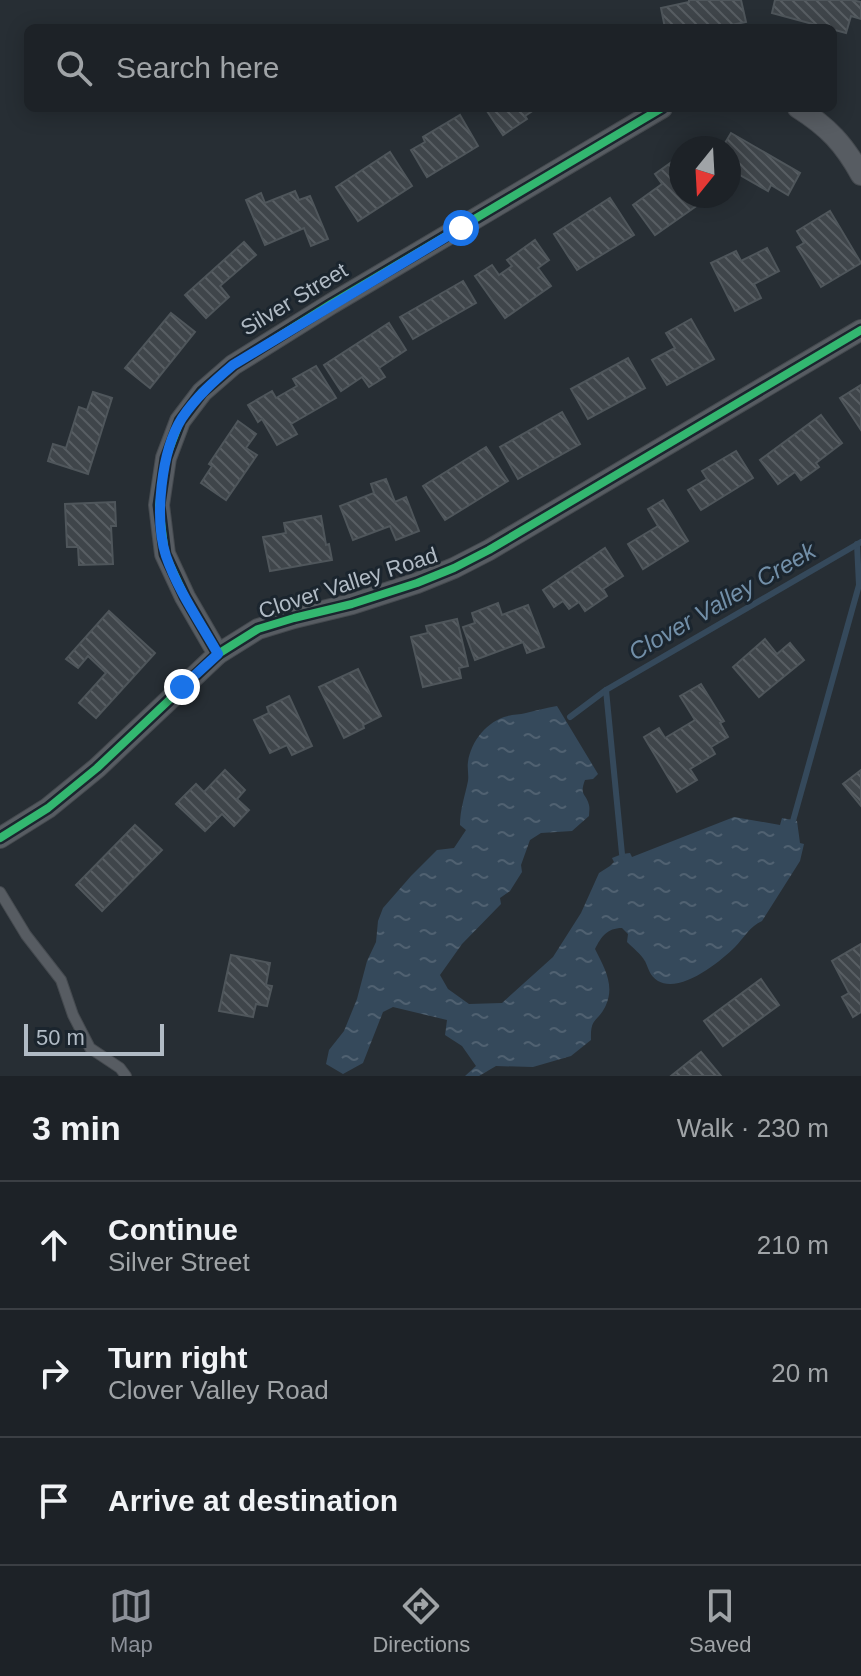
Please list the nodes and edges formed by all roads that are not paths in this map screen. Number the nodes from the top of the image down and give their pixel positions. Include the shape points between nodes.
1 (655, 112) edge
2 (804, 112) edge
3 (861, 175) edge
4 (861, 330) edge
5 (218, 654) junction
6 (0, 838) edge
7 (0, 892) edge
8 (126, 1076) edge

1 - 5 street, Silver Street via 331,304 233,365 202,392 180,421 166,458 159,505 165,554
2 - 3 street via 848,151
4 - 5 street, Clover Valley Road via 454,568 365,600 258,629
5 - 6 street, Clover Valley Road via 97,768
7 - 8 lane via 61,980 90,1048

